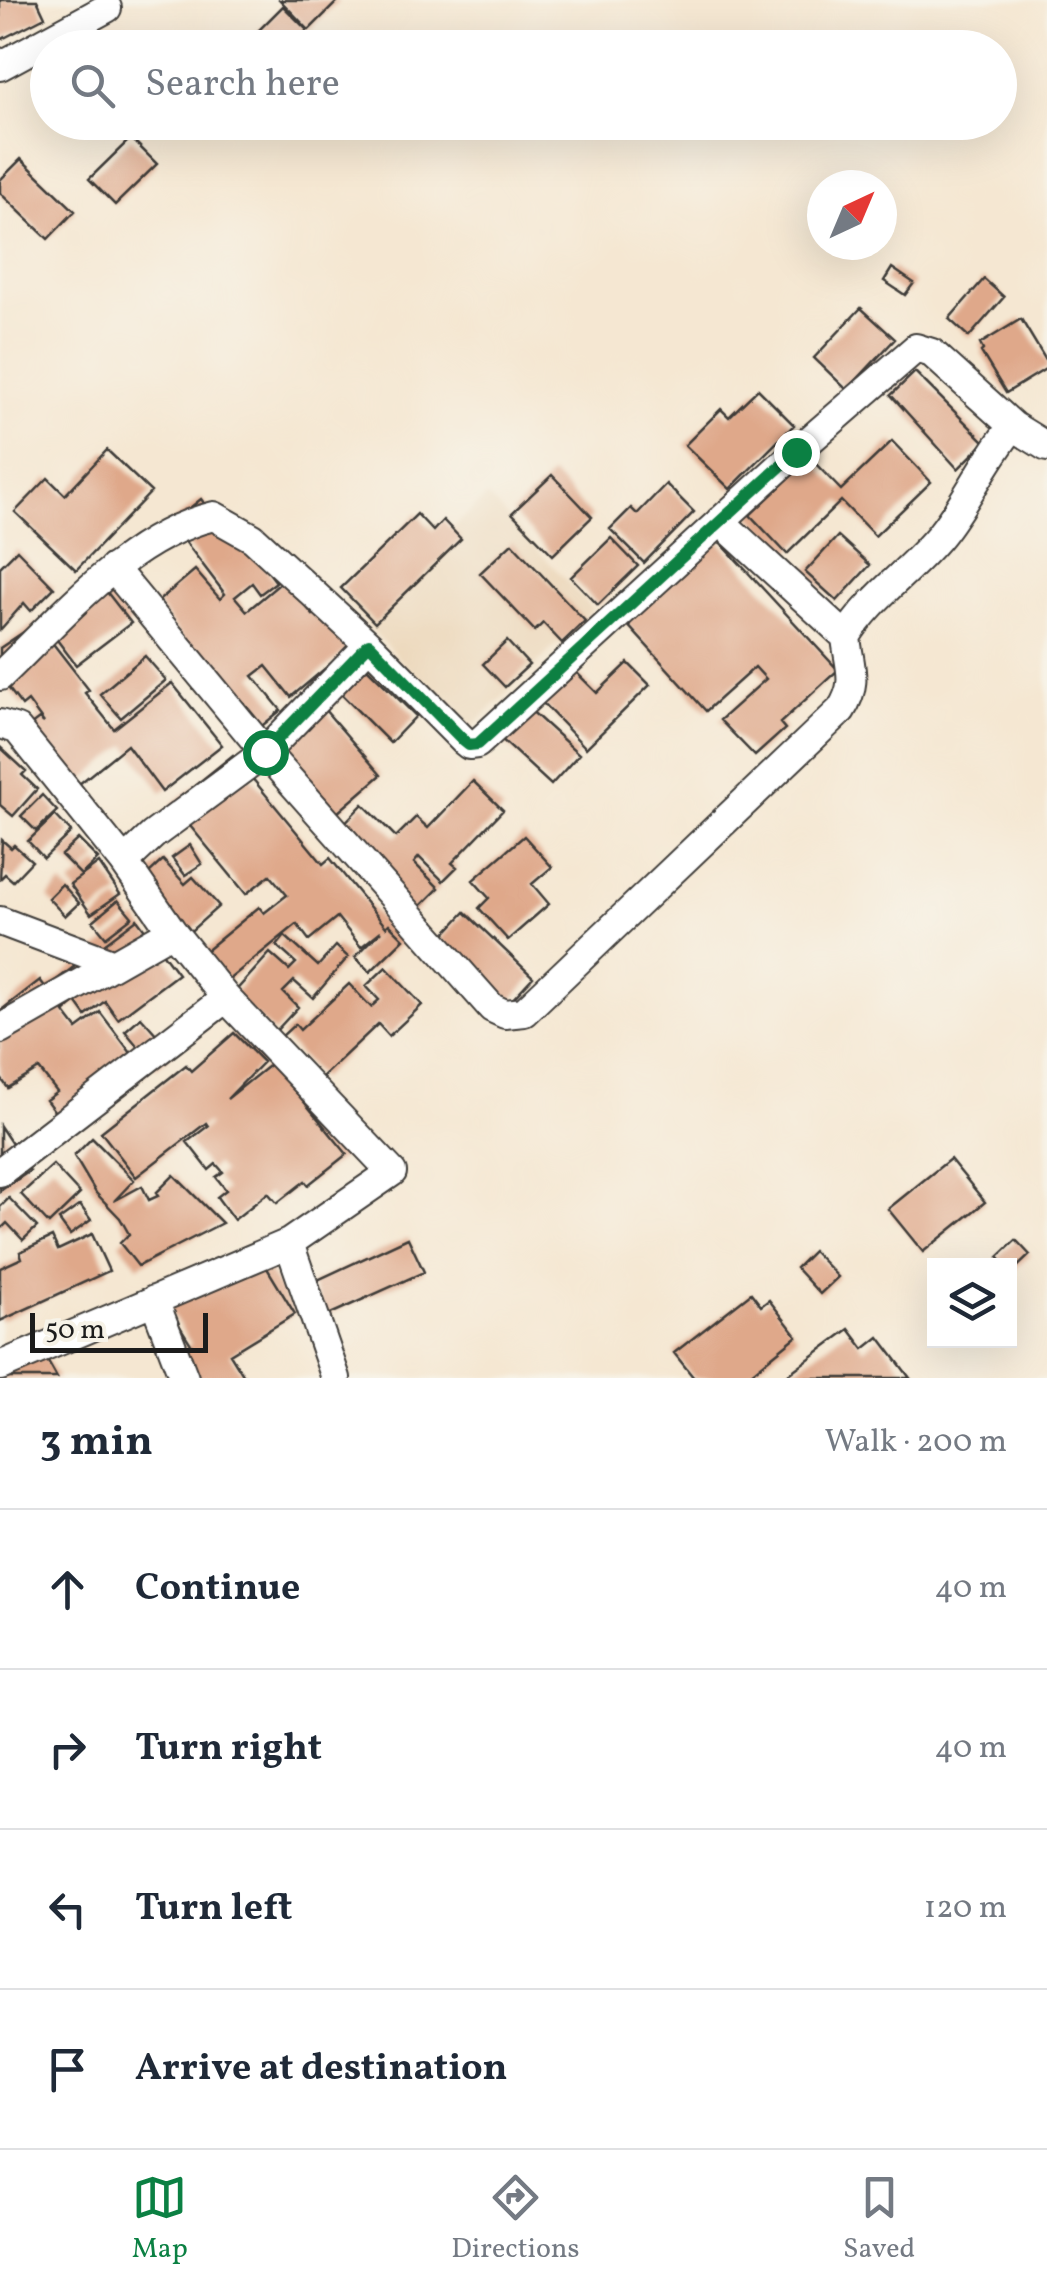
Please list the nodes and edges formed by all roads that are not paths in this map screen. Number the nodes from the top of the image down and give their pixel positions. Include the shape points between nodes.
1 (107, 8) dead end
2 (66, 30) edge
3 (30, 50) edge
4 (0, 66) edge
5 (1013, 426) junction
6 (1047, 446) edge
7 (720, 522) junction
8 (114, 568) junction
9 (846, 637) junction
10 (369, 644) junction
11 (0, 676) edge
12 (0, 724) edge
13 (265, 752) junction
14 (124, 862) junction
15 (0, 921) edge
16 (172, 931) junction
17 (114, 964) junction
18 (226, 998) junction
19 (0, 1028) edge
20 (0, 1172) edge
21 (289, 1243) junction
22 (154, 1300) junction
23 (0, 1366) edge
24 (184, 1378) edge
25 (336, 1378) edge

1 - 2 street
3 - 4 street
5 - 6 street
5 - 7 street via 932,353 916,348
5 - 9 street via 937,539
7 - 9 street
7 - 10 street via 478,744 464,741
8 - 10 street via 185,523 214,516 253,538
8 - 11 street
8 - 13 street
9 - 13 street via 853,675 842,710 516,1015 492,1008
10 - 13 street
12 - 14 street via 17,729
13 - 14 street
14 - 16 street
15 - 17 street
16 - 17 street
16 - 18 street
17 - 19 street
18 - 20 street
18 - 21 street via 392,1172
21 - 22 street
21 - 25 street
22 - 23 street
22 - 24 street

